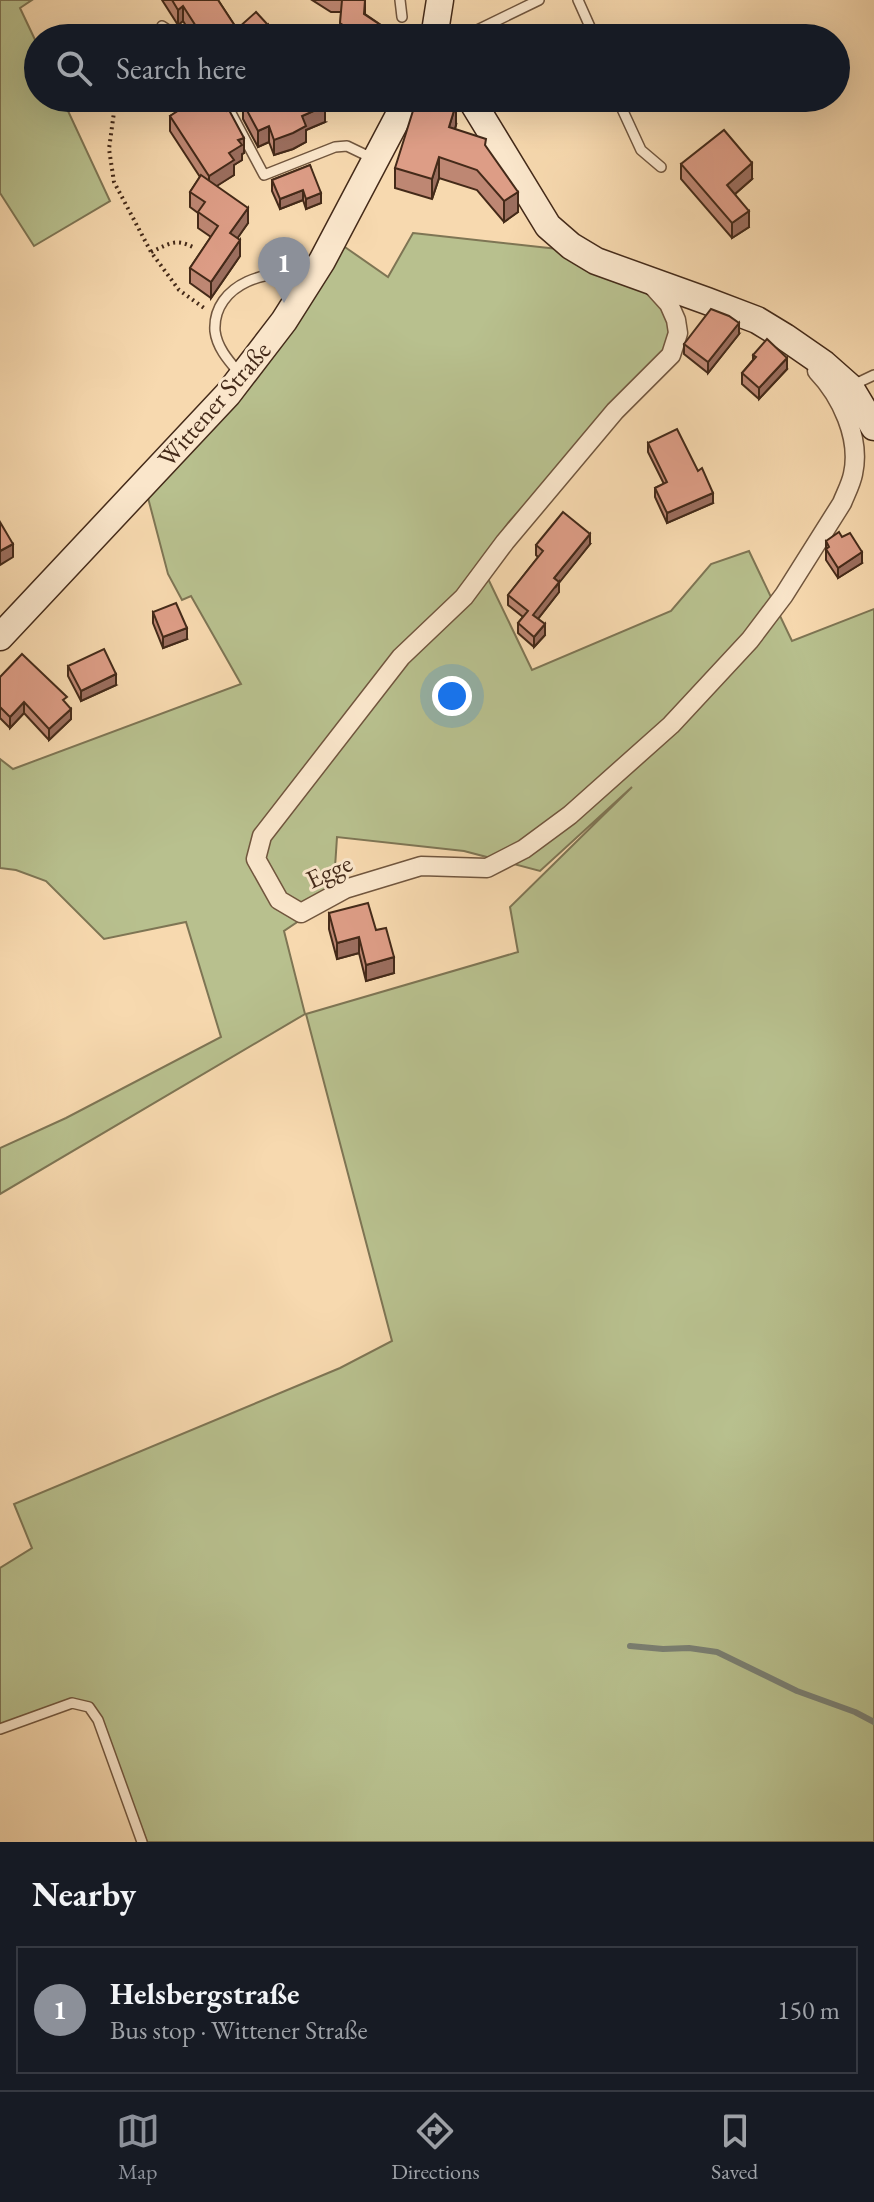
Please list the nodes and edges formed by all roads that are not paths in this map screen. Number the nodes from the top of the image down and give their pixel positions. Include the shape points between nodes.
1 (400, 0) edge
2 (440, 0) edge
3 (539, 0) edge
4 (578, 0) edge
5 (402, 17) dead end
6 (436, 24) edge
7 (490, 24) edge
8 (589, 24) edge
9 (230, 112) edge
10 (401, 112) edge
11 (479, 112) edge
12 (623, 112) edge
13 (375, 160) junction
14 (661, 167) dead end
15 (647, 279) junction
16 (309, 282) junction
17 (785, 337) junction
18 (242, 376) junction
19 (862, 381) edge
20 (874, 427) edge
21 (0, 637) edge
22 (0, 1729) edge
23 (142, 1842) edge

1 - 5 lane
2 - 6 main road
3 - 7 lane
4 - 8 lane
9 - 13 lane via 264,175 335,147 347,146
10 - 13 main road, Wittener Straße
11 - 15 main road via 548,226 596,261
12 - 14 lane via 641,150
13 - 16 main road, Wittener Straße
15 - 17 main road via 757,320
15 - 17 street, Egge via 676,320 671,355 605,422 464,597 401,657 262,836 256,859 279,900 301,913 388,874 421,866 487,868 524,849 671,725 750,640 842,503 855,455 846,414 829,384
16 - 18 main road, Wittener Straße
16 - 18 lane via 295,275 269,275 243,282 224,299 215,333 222,353
17 - 19 main road via 824,364
18 - 21 main road, Wittener Straße
19 - 20 main road
22 - 23 lane via 72,1703 89,1707

